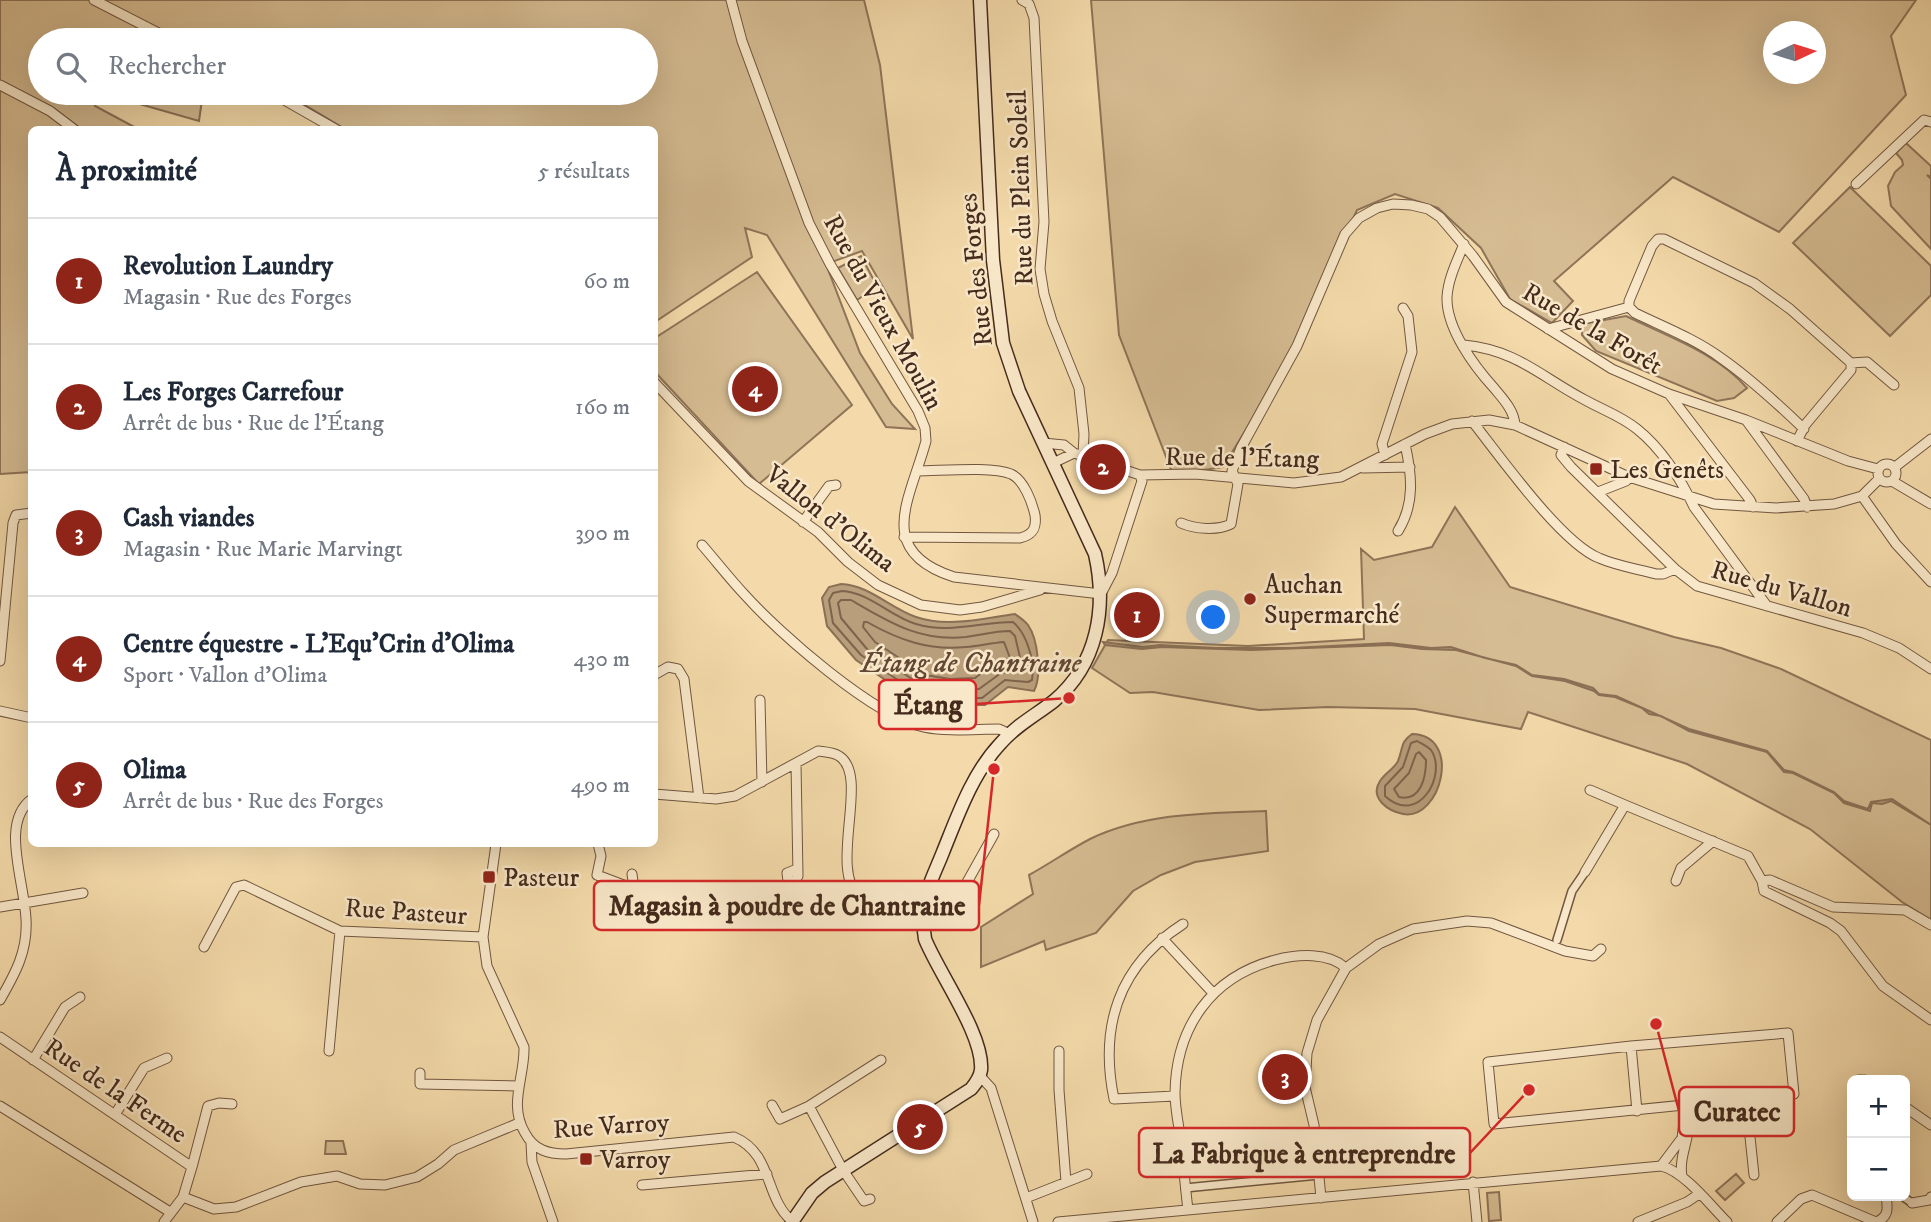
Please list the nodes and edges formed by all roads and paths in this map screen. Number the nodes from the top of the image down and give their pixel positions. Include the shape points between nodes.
1 (94, 0) edge
2 (731, 0) edge
3 (980, 0) edge
4 (1022, 0) edge
5 (149, 28) edge
6 (0, 85) edge
7 (28, 100) edge
8 (38, 105) edge
9 (293, 105) edge
10 (1931, 122) edge
11 (70, 126) edge
12 (330, 126) edge
13 (1856, 184) dead end
14 (1464, 244) junction
15 (1629, 307) junction
16 (1403, 308) dead end
17 (1548, 329) junction
18 (1464, 345) junction
19 (1851, 363) junction
20 (1894, 384) dead end
21 (658, 387) edge
22 (1669, 394) junction
23 (1746, 420) junction
24 (1472, 421) junction
25 (1515, 425) junction
26 (1804, 429) junction
27 (1931, 439) edge
28 (1797, 441) junction
29 (1043, 443) junction
30 (1405, 444) junction
31 (1564, 447) junction
32 (1079, 454) junction
33 (1385, 455) junction
34 (1053, 463) junction
35 (1410, 467) junction
36 (1895, 467) junction
37 (1361, 468) junction
38 (918, 471) junction
39 (1879, 474) junction
40 (1140, 475) junction
41 (1234, 476) junction
42 (1629, 477) junction
43 (1892, 481) junction
44 (836, 485) dead end
45 (1598, 492) junction
46 (1862, 496) junction
47 (1689, 498) junction
48 (1931, 504) edge
49 (1753, 507) junction
50 (1807, 507) junction
51 (28, 514) edge
52 (803, 522) junction
53 (1181, 523) dead end
54 (1398, 531) dead end
55 (904, 537) junction
56 (702, 545) dead end
57 (1675, 569) junction
58 (1931, 582) edge
59 (1045, 588) junction
60 (1101, 594) junction
61 (1767, 606) junction
62 (0, 661) edge
63 (1931, 669) edge
64 (658, 673) edge
65 (760, 701) dead end
66 (0, 711) edge
67 (28, 717) edge
68 (1010, 734) junction
69 (796, 763) junction
70 (762, 782) junction
71 (1590, 790) dead end
72 (658, 794) edge
73 (699, 799) junction
74 (28, 801) edge
75 (1625, 805) junction
76 (7, 822) dead end
77 (995, 834) dead end
78 (4, 837) dead end
79 (1713, 841) junction
80 (496, 847) edge
81 (599, 847) edge
82 (797, 869) dead end
83 (1585, 872) joint
84 (632, 874) dead end
85 (1676, 881) dead end
86 (1762, 881) junction
87 (83, 893) dead end
88 (24, 902) junction
89 (924, 905) junction
90 (0, 907) edge
91 (1183, 924) dead end
92 (1931, 925) edge
93 (340, 931) junction
94 (483, 937) junction
95 (1162, 938) junction
96 (1557, 940) dead end
97 (204, 947) dead end
98 (1601, 949) dead end
99 (1346, 968) junction
100 (1213, 993) junction
101 (80, 998) dead end
102 (0, 1000) edge
103 (1931, 1020) edge
104 (0, 1037) edge
105 (1631, 1046) junction
106 (329, 1051) dead end
107 (1059, 1051) dead end
108 (167, 1058) dead end
109 (33, 1060) junction
110 (881, 1060) dead end
111 (420, 1073) dead end
112 (980, 1076) junction
113 (519, 1086) junction
114 (1175, 1096) junction
115 (1746, 1099) junction
116 (232, 1104) dead end
117 (772, 1105) dead end
118 (0, 1106) edge
119 (808, 1106) junction
120 (1687, 1106) junction
121 (1910, 1110) edge
122 (1637, 1111) junction
123 (116, 1113) junction
124 (519, 1123) junction
125 (1931, 1125) edge
126 (531, 1143) junction
127 (1661, 1166) junction
128 (192, 1167) junction
129 (843, 1170) junction
130 (767, 1174) junction
131 (1087, 1174) dead end
132 (1319, 1175) junction
133 (1754, 1175) dead end
134 (1682, 1177) junction
135 (1066, 1182) junction
136 (1473, 1182) junction
137 (642, 1185) dead end
138 (1185, 1188) junction
139 (1699, 1194) junction
140 (183, 1197) junction
141 (1931, 1197) edge
142 (1026, 1198) junction
143 (1321, 1198) junction
144 (870, 1199) dead end
145 (1886, 1201) edge
146 (1909, 1201) edge
147 (1912, 1203) joint
148 (1188, 1210) junction
149 (170, 1212) junction
150 (802, 1216) edge
151 (164, 1222) edge
152 (553, 1222) edge
153 (792, 1222) edge
154 (1033, 1222) edge
155 (1058, 1222) edge
156 (1477, 1222) edge
157 (1638, 1222) edge
158 (1727, 1222) edge
159 (1777, 1222) edge

1 - 5 street
2 - 38 street, Rue du Vieux Moulin via 809,223 925,428
3 - 29 main road, Rue des Forges via 1000,324 1009,365
4 - 32 street, Rue du Plein Soleil via 1029,4 1034,18 1044,222 1040,269 1052,321 1079,388 1084,435
6 - 7 street
8 - 11 street
9 - 12 street
10 - 13 street via 1924,120
14 - 17 street, Rue de la Forêt via 1506,302
14 - 18 street via 1447,296 1449,315
14 - 41 street, Rue de la Forêt via 1428,209 1393,204 1359,218 1345,234 1297,346 1241,448
15 - 17 street
15 - 19 street via 1652,246 1664,239 1754,283
15 - 26 street via 1720,357
16 - 33 street via 1412,352 1382,444
17 - 22 street, Rue de la Forêt via 1612,369
18 - 25 street via 1471,362 1508,404
18 - 47 street via 1511,356 1622,418 1656,450
19 - 20 street via 1867,362
19 - 26 street via 1851,370
21 - 52 street, Vallon d'Olima via 748,481
22 - 23 street, Rue de la Forêt
22 - 49 street
23 - 28 street, Rue de la Forêt
23 - 50 street
24 - 25 street, Rue de l'Étang
24 - 30 street, Rue de l'Étang via 1424,433
24 - 57 street, Rue du Vallon via 1578,545 1598,558 1656,574
25 - 31 street, Rue de l'Étang
26 - 28 street
27 - 36 street
28 - 39 street, Rue de la Forêt
29 - 32 street, Rue de l'Étang via 1063,444
29 - 34 main road, Rue des Forges
30 - 33 street, Rue de l'Étang
30 - 35 street
31 - 42 street, Rue de l'Étang
31 - 45 street via 1561,454
32 - 34 street
32 - 40 street, Rue de l'Étang
33 - 37 street, Rue de l'Étang
34 - 60 main road, Rue des Forges via 1095,554
35 - 37 street
35 - 54 street via 1411,497
36 - 39 street via 1882,464
36 - 43 street
37 - 41 street, Rue de l'Étang via 1317,482
38 - 55 street, Rue du Vieux Moulin via 903,517
38 - 55 street via 1009,473 1033,504 1035,530 1020,538
39 - 43 street via 1884,482
39 - 46 street, Rue de l'Étang
40 - 41 street, Rue de l'Étang
40 - 60 street via 1142,481 1112,573
41 - 53 street, Rue de la Forêt via 1238,484 1231,524 1223,529
42 - 45 street
42 - 47 street, Rue de l'Étang
43 - 48 street
44 - 52 street via 829,486
45 - 57 street
46 - 50 street, Rue de l'Étang
46 - 58 street via 1896,544
47 - 49 street, Rue de l'Étang
47 - 61 street
49 - 50 street, Rue de l'Étang
51 - 62 street via 16,515 13,523
52 - 59 street, Vallon d'Olima via 878,585 921,605 960,610 982,607
55 - 59 street via 915,557 935,571
56 - 68 street via 788,636 897,719 924,727 999,729
57 - 61 street, Rue du Vallon via 1697,586
59 - 60 street, Vallon d'Olima
60 - 68 main road, Rue des Forges via 1097,629 1081,670 1055,700
61 - 63 street, Rue du Vallon via 1863,633 1899,648
64 - 73 street via 668,667 678,669 684,679
65 - 70 street
66 - 67 street
68 - 89 main road, Rue des Forges via 990,755 973,784
69 - 70 street
69 - 82 street
69 - 89 street via 818,751 839,756 846,763 852,778 847,866 850,885 860,900 873,906
70 - 73 street via 734,796
71 - 75 street
72 - 73 street
74 - 76 street
75 - 79 street
75 - 83 street
77 - 89 street via 961,894
78 - 88 street
79 - 85 street via 1681,868
79 - 86 street via 1748,856
80 - 94 street, Rue Varroy
81 - 84 street via 597,875 634,889
83 - 96 street via 1572,891
86 - 92 street via 1770,880 1833,907 1905,910
86 - 103 street via 1764,891 1841,931 1883,986
87 - 88 street
88 - 90 street
88 - 102 street via 26,946
89 - 112 main road, Rue des Forges via 925,939 976,1043
91 - 95 street
93 - 94 street, Rue Pasteur
93 - 97 street, Rue Pasteur via 244,885 236,887
93 - 106 street
94 - 113 street, Rue Varroy via 487,966 524,1047
95 - 100 street
95 - 114 street via 1125,986 1108,1043 1114,1099
98 - 99 street via 1592,956 1564,951 1491,923 1467,921 1413,929 1379,944
99 - 100 street via 1337,960 1287,956 1262,963
99 - 132 street via 1317,1020 1307,1053 1305,1087
100 - 114 street via 1183,1040
101 - 109 street via 65,1007
104 - 109 street, Rue de la Ferme
105 - 115 street via 1788,1033 1794,1094
105 - 122 street
105 - 122 street via 1488,1062 1494,1124
107 - 135 street
108 - 123 street via 144,1068
109 - 123 street, Rue de la Ferme
110 - 119 street
111 - 113 street via 420,1084
112 - 129 main road via 971,1089
112 - 142 street via 991,1088
113 - 124 street, Rue Varroy
114 - 138 street
115 - 120 street
115 - 133 street
116 - 128 street via 208,1106
117 - 119 street via 780,1119
118 - 149 street
119 - 129 street
120 - 122 street
120 - 127 street via 1682,1138
120 - 134 street via 1690,1129 1681,1160
121 - 125 street
123 - 128 street, Rue de la Ferme
124 - 126 street, Rue Varroy
124 - 140 street via 454,1150 417,1177 385,1185 360,1184 337,1176 301,1182 236,1207 214,1209
126 - 130 street, Rue Varroy via 544,1152 566,1154 734,1137 760,1158
126 - 152 street via 531,1162
127 - 134 street
127 - 136 street
128 - 140 street, Rue de la Ferme
129 - 144 street via 864,1200
129 - 150 main road via 812,1193
130 - 137 street
130 - 153 street, Rue Varroy
131 - 135 street
132 - 138 street
132 - 143 street
134 - 139 street
135 - 142 street
136 - 143 street
136 - 156 street
138 - 148 street
139 - 157 street
139 - 158 street
140 - 149 street, Rue de la Ferme
141 - 147 street
142 - 154 street
143 - 148 street
145 - 159 street via 1887,1214 1876,1222 1812,1195 1801,1199
146 - 147 street
148 - 155 street
149 - 151 street, Rue de la Ferme
150 - 153 main road

